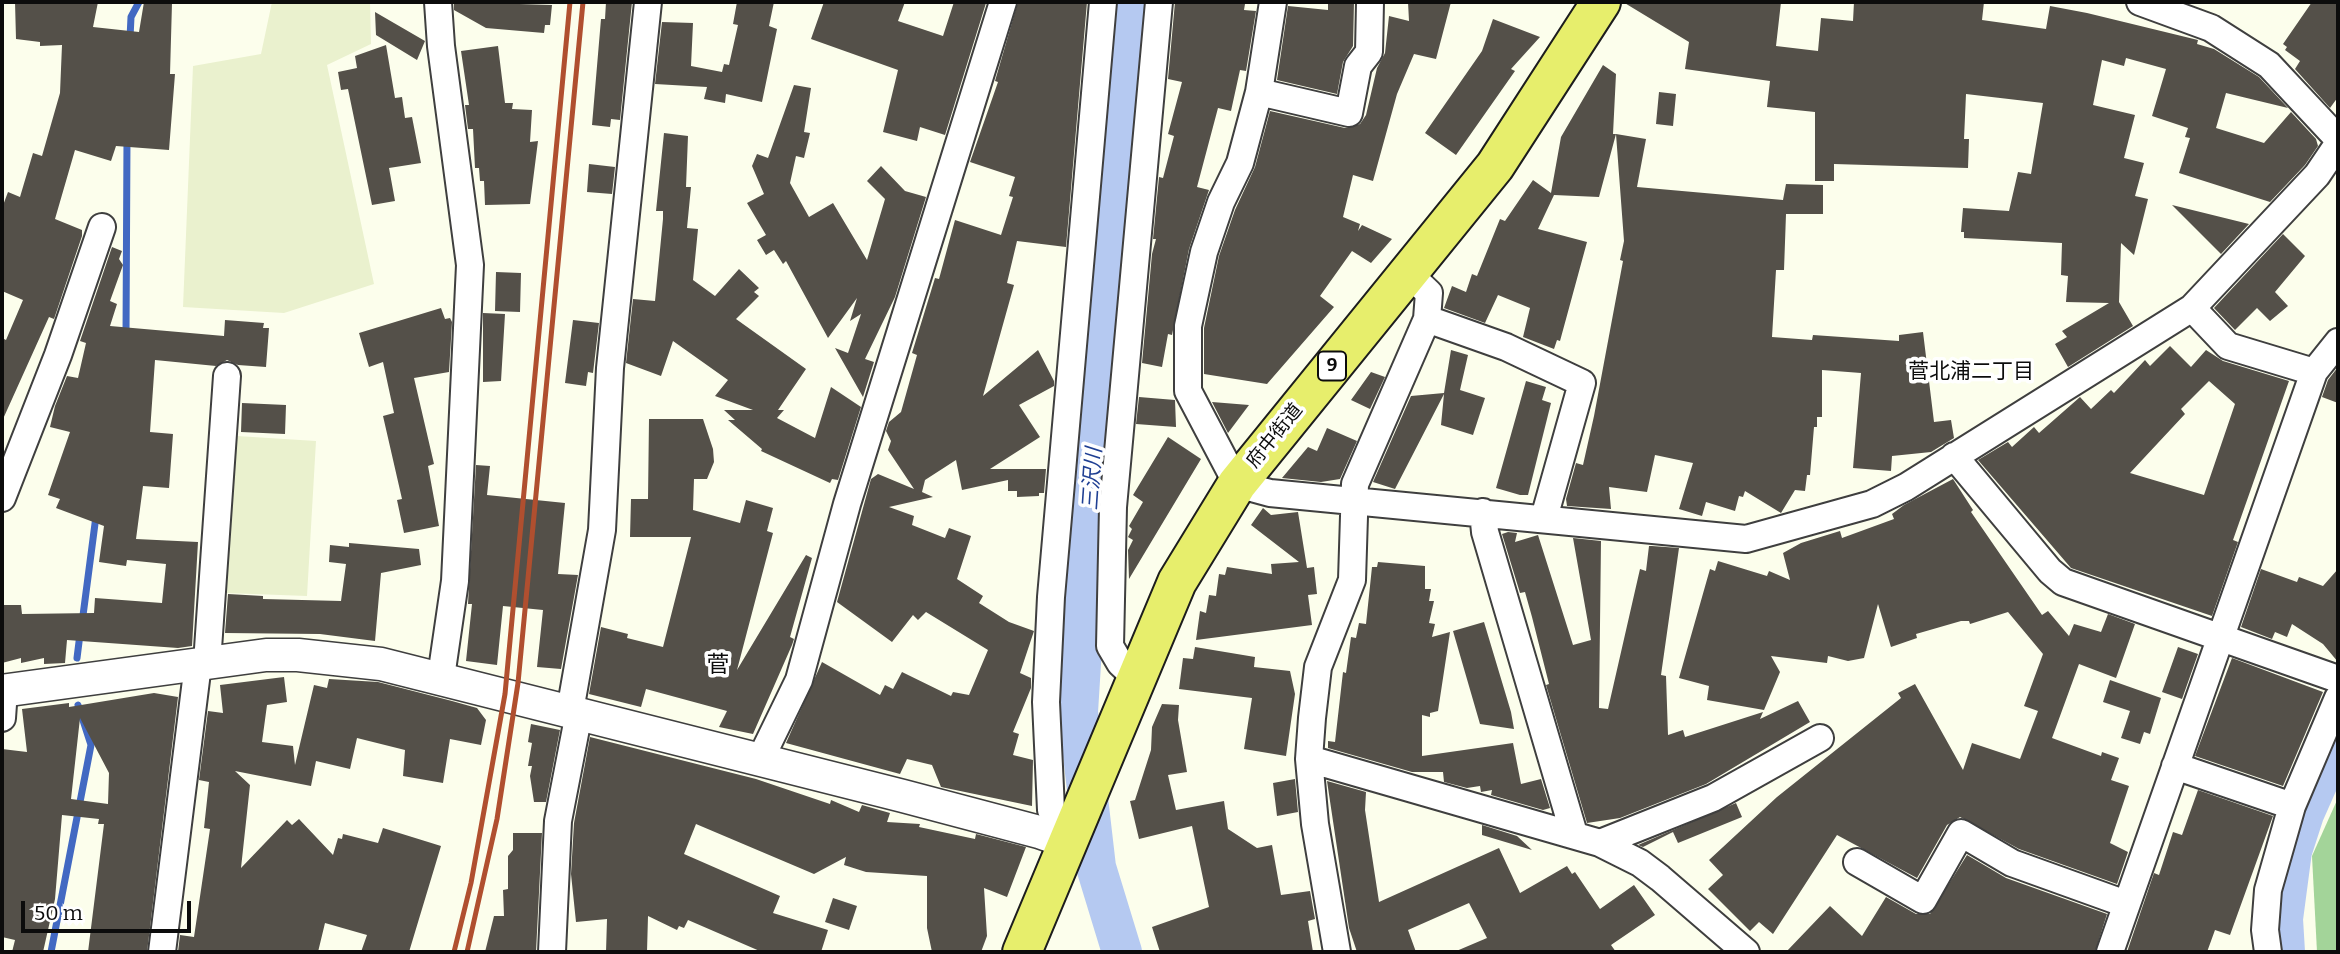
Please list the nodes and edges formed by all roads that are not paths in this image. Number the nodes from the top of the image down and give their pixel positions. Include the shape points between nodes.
1 (438, 2) edge
2 (648, 2) edge
3 (1003, 2) edge
4 (1103, 2) edge
5 (1159, 2) edge
6 (1273, 2) edge
7 (1370, 2) edge
8 (1601, 2) edge
9 (2140, 2) edge
10 (1259, 92) junction
11 (2337, 134) edge
12 (102, 228) dead end
13 (1408, 273) junction
14 (2192, 308) junction
15 (1427, 319) junction
16 (2338, 342) edge
17 (2314, 372) junction
18 (227, 376) dead end
19 (1954, 456) junction
20 (1237, 484) junction
21 (2, 498) edge
22 (1355, 502) junction
23 (1483, 512) junction
24 (1544, 518) junction
25 (2221, 638) junction
26 (203, 664) junction
27 (441, 677) junction
28 (1136, 678) junction
29 (2338, 679) edge
30 (2338, 698) edge
31 (3, 700) edge
32 (575, 712) junction
33 (1820, 738) dead end
34 (1309, 759) junction
35 (760, 760) junction
36 (2175, 766) junction
37 (2292, 806) junction
38 (1574, 834) junction
39 (1059, 837) junction
40 (1600, 843) junction
41 (1857, 862) dead end
42 (2126, 905) junction
43 (162, 952) edge
44 (552, 952) edge
45 (1022, 952) edge
46 (1337, 952) edge
47 (1746, 952) edge
48 (2109, 952) edge
49 (2269, 952) edge

1 - 27 street via 470,265 455,581
2 - 32 street via 610,368 602,530
3 - 35 street via 847,505 799,680
4 - 39 street via 1051,597 1046,702
5 - 28 street via 1113,506 1110,646 1119,663
6 - 10 street
7 - 10 street via 1369,52 1358,66 1349,113
8 - 13 main road, 府中街道 / 9 via 1495,166
9 - 11 street via 2210,28 2269,65
10 - 20 street via 1240,163 1204,252 1188,327 1188,391
11 - 14 street via 2317,175
12 - 21 street
13 - 15 street via 1429,293
13 - 20 main road, 府中街道 / 9
14 - 17 street via 2228,346
14 - 19 street
15 - 22 street via 1355,484
15 - 24 street via 1582,383
16 - 17 street
17 - 25 street
18 - 26 street
19 - 24 street via 1872,503 1746,539
19 - 25 street via 2063,582
20 - 22 street via 1270,493
20 - 28 main road, 府中街道 / 9 via 1177,582
22 - 23 street
22 - 34 street via 1352,580 1318,667
23 - 24 street
23 - 38 street via 1485,532
25 - 29 street
25 - 36 street
26 - 27 street via 298,655 380,664
26 - 31 street
26 - 43 street
27 - 32 street
28 - 39 main road, 府中街道 / 9 via 1100,767
30 - 37 street
32 - 35 street
32 - 44 street via 558,821
33 - 40 street via 1713,798
34 - 38 street
34 - 46 street
35 - 39 street
36 - 37 street
36 - 42 street
37 - 49 street via 2268,890 2265,930
38 - 40 street
39 - 45 main road, 9
40 - 47 street via 1640,863
41 - 42 street via 1923,900 1961,833 2012,863
42 - 48 street

